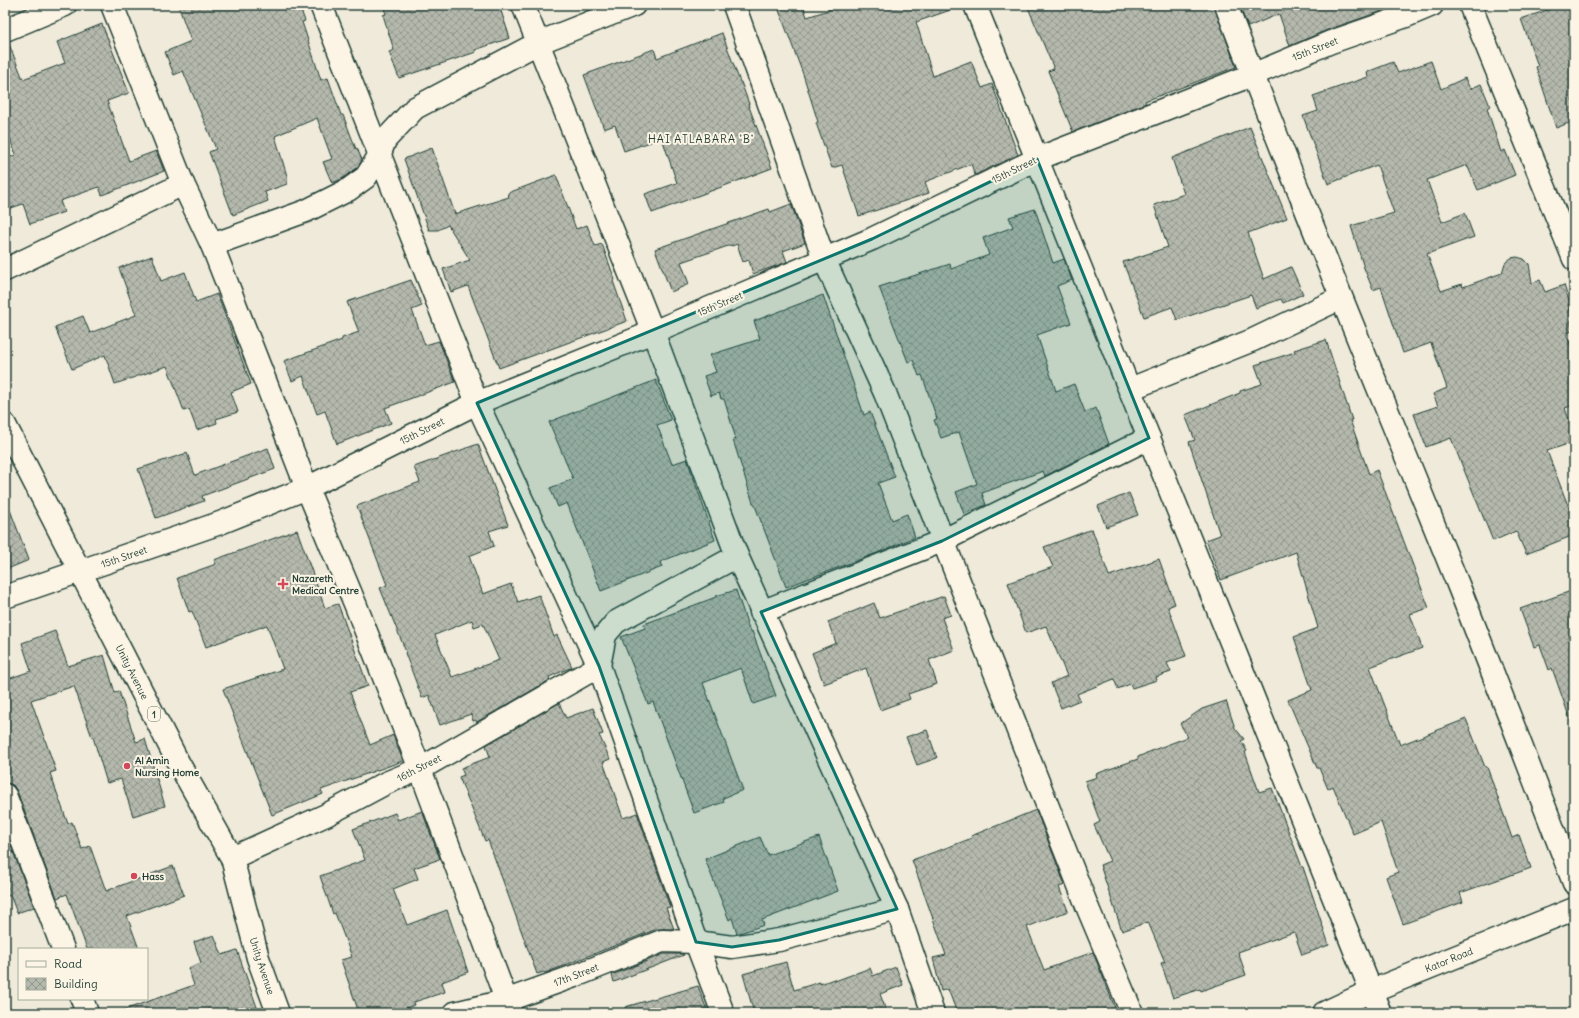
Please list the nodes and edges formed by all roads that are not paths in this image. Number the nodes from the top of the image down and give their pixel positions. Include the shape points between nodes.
1 (65, 5) edge
2 (112, 5) edge
3 (321, 5) edge
4 (523, 5) edge
5 (634, 5) edge
6 (734, 5) edge
7 (975, 5) edge
8 (1226, 5) edge
9 (1432, 5) edge
10 (1470, 5) edge
11 (5, 30) edge
12 (538, 43) junction
13 (1252, 74) junction
14 (379, 156) junction
15 (1037, 159) junction
16 (183, 184) junction
17 (212, 245) junction
18 (824, 259) junction
19 (1574, 259) edge
20 (6, 266) edge
21 (1341, 298) junction
22 (653, 332) junction
23 (1130, 389) junction
24 (477, 403) junction
25 (5, 425) edge
26 (1149, 438) junction
27 (307, 488) junction
28 (942, 541) junction
29 (737, 556) junction
30 (81, 572) junction
31 (5, 597) edge
32 (761, 612) junction
33 (599, 666) junction
34 (420, 769) junction
35 (5, 795) edge
36 (232, 858) junction
37 (1574, 884) edge
38 (897, 909) junction
39 (1574, 909) edge
40 (696, 942) junction
41 (63, 948) edge
42 (1371, 991) junction
43 (82, 1000) edge
44 (508, 1007) edge
45 (86, 1013) edge
46 (278, 1013) edge
47 (455, 1013) edge
48 (723, 1013) edge
49 (933, 1013) edge
50 (1132, 1013) edge
51 (1324, 1013) edge
52 (1380, 1013) edge

1 - 11 street
2 - 16 street
3 - 14 street
4 - 12 street
5 - 12 street
6 - 18 street
7 - 15 street
8 - 13 street
9 - 13 street, 15th Street
10 - 19 street
12 - 14 street via 415,108 385,140
12 - 22 street
13 - 15 street, 15th Street
13 - 21 street
14 - 17 street via 366,177 348,190 306,211
14 - 24 street
15 - 18 street, 15th Street via 872,239
15 - 23 street
16 - 17 street
16 - 20 street
17 - 27 street
18 - 22 street, 15th Street
18 - 28 street via 885,393
21 - 23 street via 1253,340
21 - 37 street via 1459,588
22 - 24 street, 15th Street
22 - 29 street
23 - 26 street
24 - 27 street, 15th Street
24 - 33 street
25 - 30 street, Unity Avenue / 1
26 - 28 street
26 - 42 street
27 - 30 street, 15th Street via 220,523
27 - 34 street
28 - 32 street
28 - 50 street
29 - 32 street
29 - 33 street via 616,622 605,635
30 - 31 street, 15th Street
30 - 36 street, Unity Avenue / 1 via 179,764
32 - 38 street
33 - 34 street, 16th Street
33 - 40 street
34 - 36 street, 16th Street
34 - 44 street
35 - 41 street
36 - 46 street, Unity Avenue / 1 via 258,958
38 - 40 street, 17th Street via 779,940 732,947
38 - 49 street
39 - 42 street, Kator Road
40 - 44 street, 17th Street via 662,941
40 - 48 street
42 - 51 street, Kator Road
42 - 52 street
43 - 45 street
44 - 47 street, 17th Street

